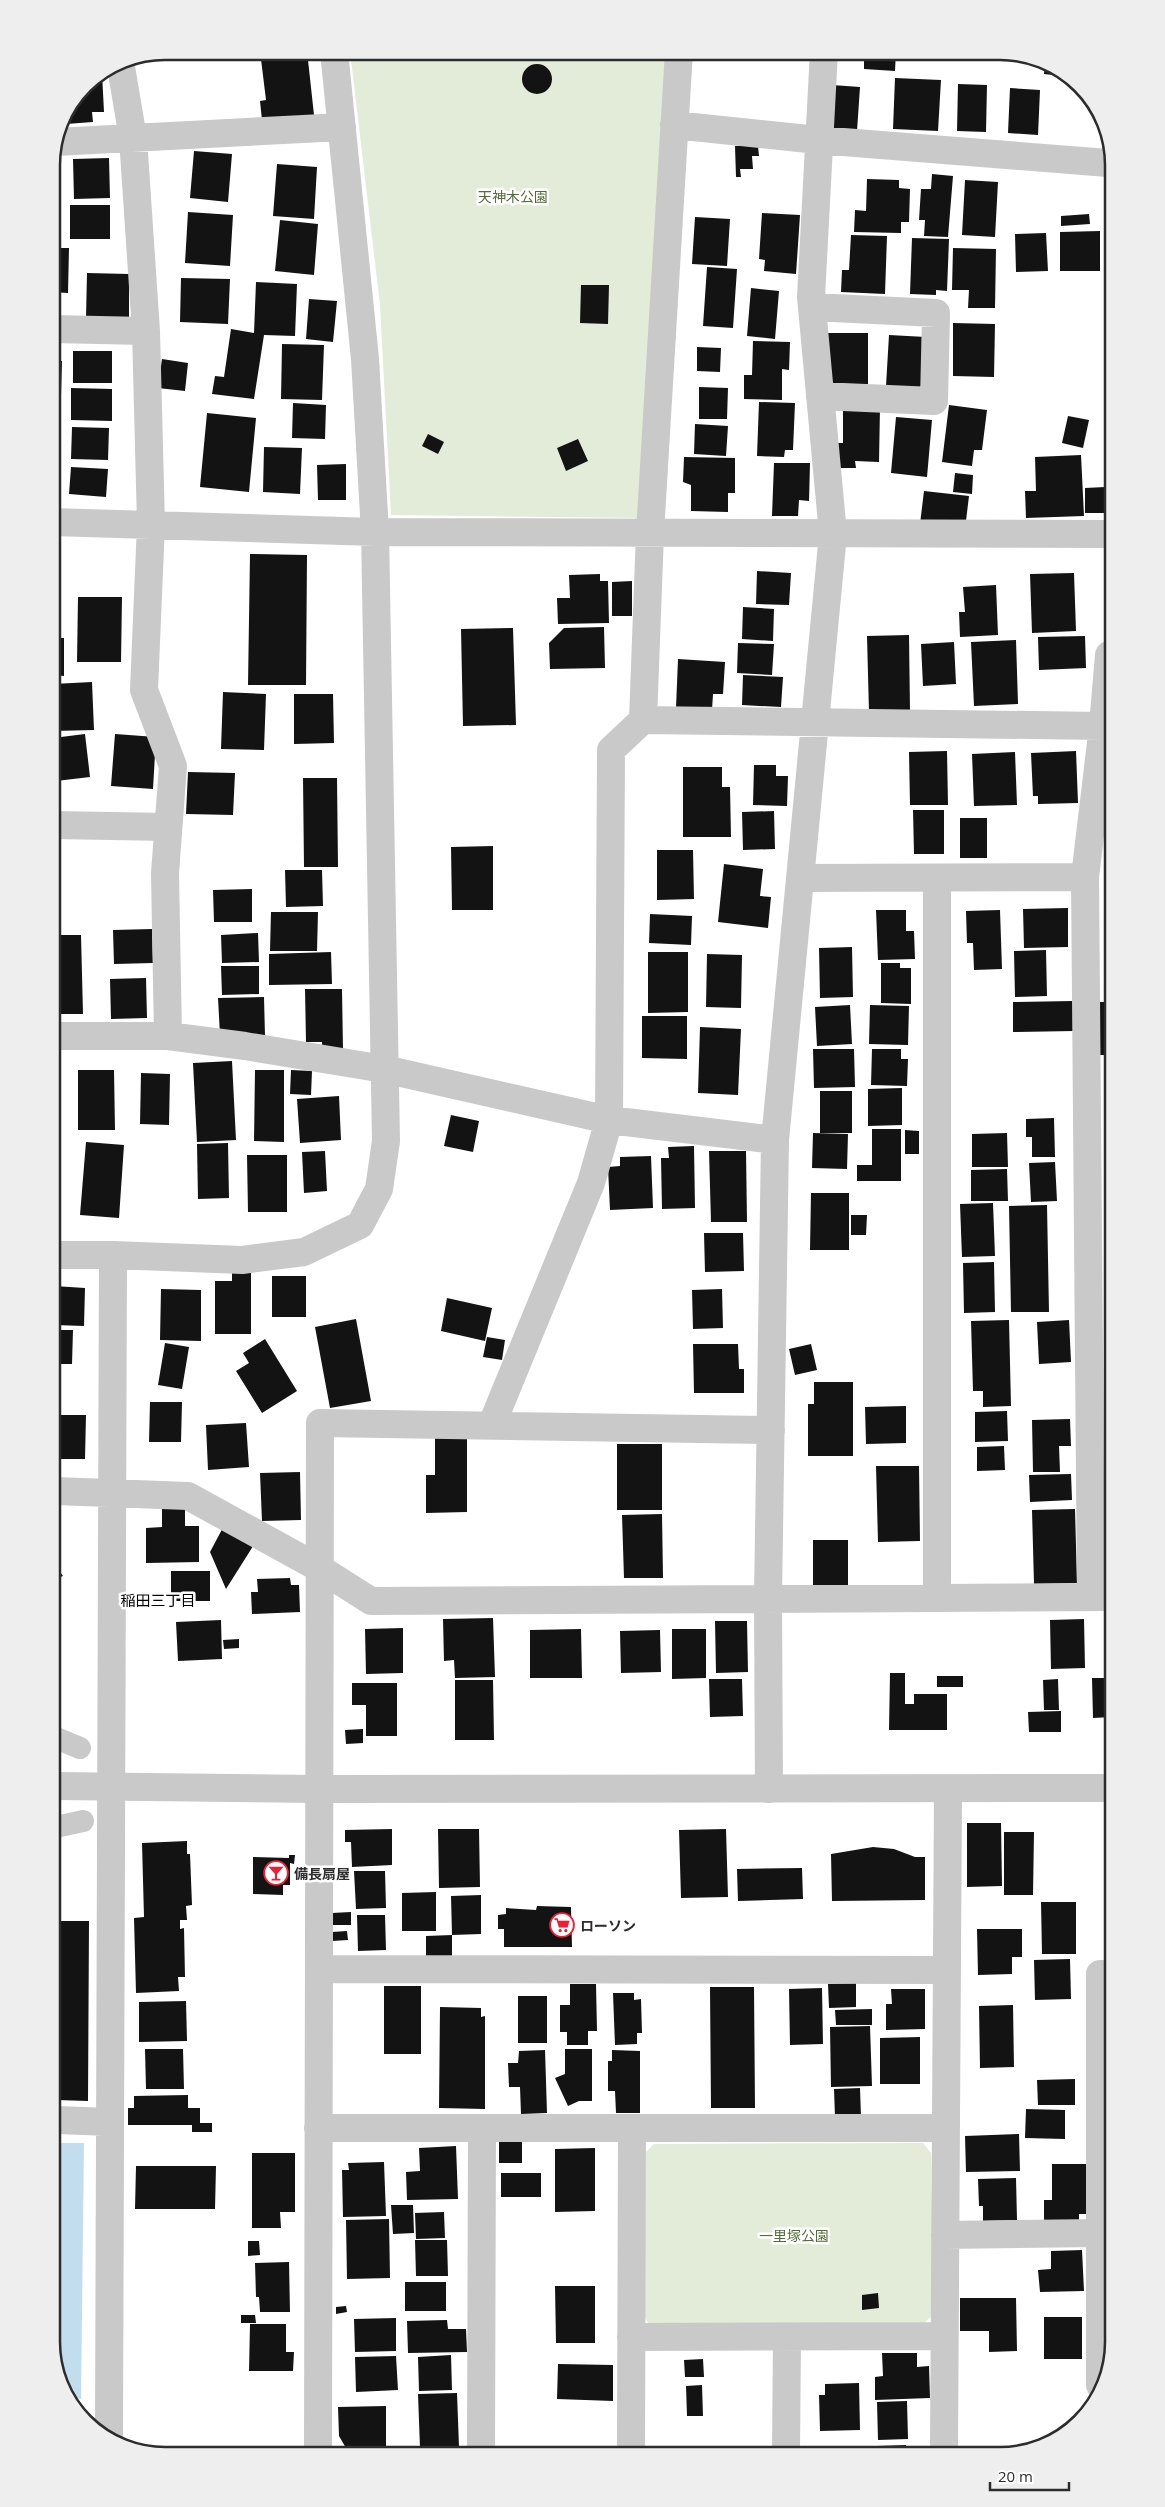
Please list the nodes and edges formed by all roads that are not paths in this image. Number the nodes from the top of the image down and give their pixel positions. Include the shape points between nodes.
1 (335, 60) edge
2 (678, 60) edge
3 (823, 60) edge
4 (121, 70) edge
5 (674, 125) junction
6 (342, 128) junction
7 (133, 138) junction
8 (818, 140) junction
9 (63, 142) edge
10 (1105, 163) edge
11 (812, 307) junction
12 (60, 330) edge
13 (146, 331) junction
14 (820, 396) junction
15 (60, 522) edge
16 (150, 524) junction
17 (375, 532) junction
18 (650, 533) junction
19 (833, 534) junction
20 (1105, 534) edge
21 (1105, 702) edge
22 (644, 720) junction
23 (815, 721) junction
24 (1103, 726) junction
25 (60, 825) edge
26 (168, 827) junction
27 (1084, 876) junction
28 (800, 878) junction
29 (937, 879) junction
30 (60, 1036) edge
31 (168, 1036) junction
32 (384, 1069) junction
33 (609, 1120) junction
34 (1099, 1126) edge
35 (775, 1140) junction
36 (60, 1255) edge
37 (112, 1255) junction
38 (492, 1424) junction
39 (771, 1430) junction
40 (60, 1491) edge
41 (114, 1492) junction
42 (319, 1568) junction
43 (1101, 1597) edge
44 (768, 1598) junction
45 (937, 1598) junction
46 (60, 1740) edge
47 (80, 1748) dead end
48 (60, 1786) edge
49 (112, 1786) junction
50 (1105, 1788) edge
51 (319, 1789) junction
52 (769, 1790) junction
53 (948, 1790) junction
54 (83, 1821) dead end
55 (60, 1826) edge
56 (319, 1968) junction
57 (947, 1970) junction
58 (1105, 1974) edge
59 (60, 2120) edge
60 (110, 2122) junction
61 (318, 2128) junction
62 (482, 2128) junction
63 (632, 2128) junction
64 (946, 2128) junction
65 (1099, 2233) junction
66 (945, 2235) junction
67 (1105, 2315) edge
68 (944, 2336) junction
69 (631, 2337) junction
70 (787, 2338) junction
71 (109, 2431) edge
72 (318, 2447) edge
73 (481, 2447) edge
74 (631, 2447) edge
75 (786, 2447) edge
76 (944, 2447) edge

1 - 6 street
2 - 5 street
3 - 8 street
4 - 7 street
5 - 8 street
5 - 18 street
6 - 7 street
6 - 17 street via 365,359
7 - 9 street
7 - 13 street
8 - 10 street
8 - 11 street
11 - 14 street
11 - 14 street via 936,313 934,401
12 - 13 street
13 - 16 street
14 - 19 street
15 - 16 street
16 - 17 street
16 - 26 street via 144,690 173,766
17 - 18 street
17 - 32 street
18 - 19 street
18 - 22 street
19 - 20 street
19 - 23 street
21 - 24 street
22 - 23 street
22 - 33 street via 611,750
23 - 24 street
23 - 28 street
24 - 27 street
25 - 26 street
26 - 31 street via 165,873
27 - 29 street
27 - 34 street
28 - 29 street
28 - 35 street
29 - 45 street
30 - 31 street
31 - 32 street
32 - 33 street
32 - 37 street via 386,1141 379,1189 360,1225 304,1252 242,1260
33 - 35 street
33 - 38 street via 591,1183
34 - 43 street
35 - 39 street
36 - 37 street
37 - 41 street
38 - 39 street
38 - 42 street via 320,1423
39 - 44 street
40 - 41 street
41 - 42 street via 188,1496
41 - 49 street
42 - 44 street via 371,1601
42 - 51 street
43 - 45 street
44 - 45 street
44 - 52 street
46 - 47 street
48 - 49 street
49 - 51 street
49 - 60 street
50 - 53 street
51 - 52 street
51 - 56 street
52 - 53 street
53 - 57 street
54 - 55 street
56 - 57 street
56 - 61 street
57 - 64 street
58 - 65 street via 1100,1974
59 - 60 street
60 - 71 street
61 - 62 street
61 - 72 street
62 - 63 street
62 - 73 street
63 - 64 street
63 - 69 street
64 - 66 street
65 - 66 street
65 - 67 street
66 - 68 street
68 - 70 street
68 - 76 street
69 - 70 street
69 - 74 street
70 - 75 street

